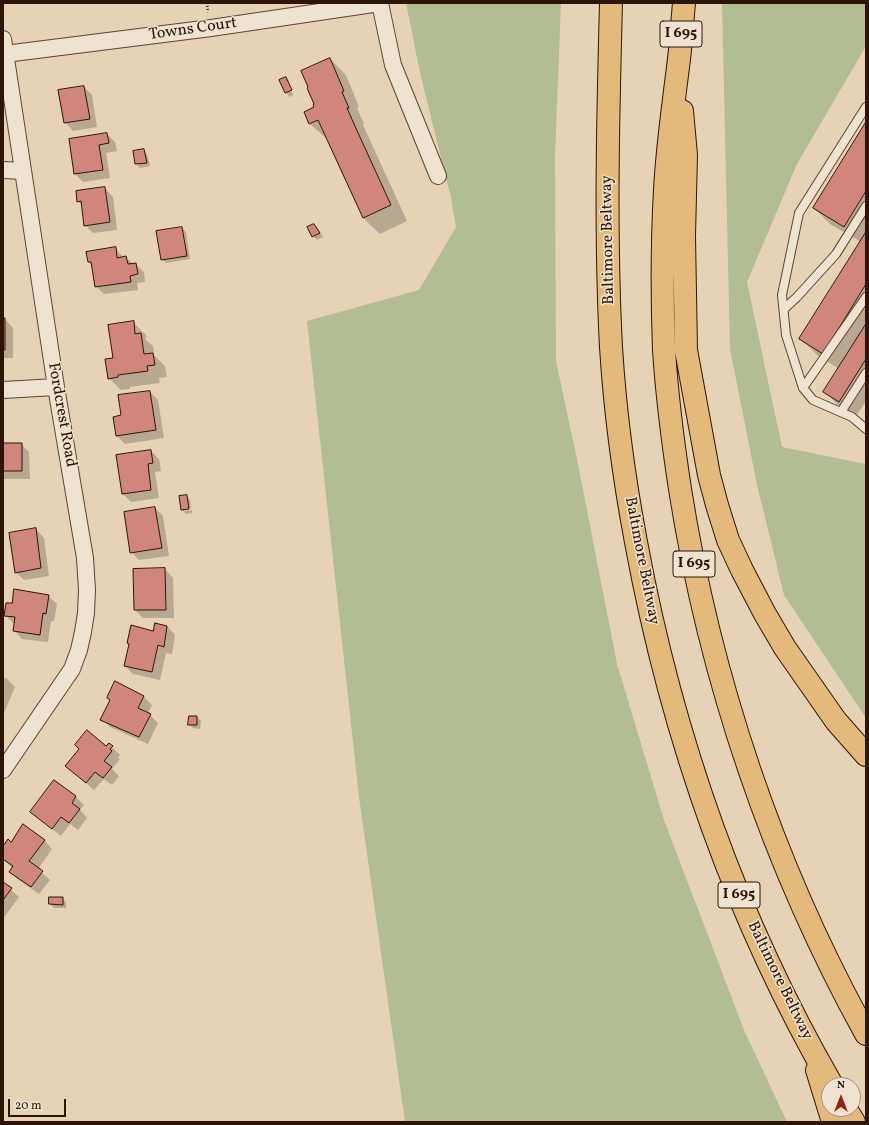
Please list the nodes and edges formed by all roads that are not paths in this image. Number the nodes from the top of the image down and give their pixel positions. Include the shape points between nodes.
1 (380, 3) edge
2 (611, 3) edge
3 (684, 3) edge
4 (4, 47) edge
5 (679, 65) junction
6 (866, 107) edge
7 (3, 170) edge
8 (23, 171) junction
9 (438, 176) dead end
10 (866, 206) edge
11 (866, 297) edge
12 (784, 309) junction
13 (866, 373) edge
14 (56, 387) junction
15 (803, 388) junction
16 (3, 390) edge
17 (841, 412) junction
18 (866, 429) edge
19 (866, 755) edge
20 (3, 770) edge
21 (866, 1034) edge
22 (808, 1044) junction
23 (827, 1077) edge
24 (833, 1122) edge

1 - 4 street, Towns Court via 211,28
1 - 9 street, Towns Court via 393,65
2 - 22 highway, Baltimore Beltway / I 695 via 607,140 611,348 620,447 643,582 669,690 700,792 736,889 763,952
3 - 5 highway, I 695
4 - 8 street, Fordcrest Road
5 - 19 highway via 686,155 686,350 709,475 728,540 765,614 785,648 836,721
5 - 21 highway, I 695 via 665,188 664,352 670,416 687,528 718,668 750,770 787,872 847,1000
6 - 12 lane via 799,213 782,295
7 - 8 street
8 - 14 street, Fordcrest Road
10 - 12 lane via 836,254
11 - 15 lane
12 - 15 lane via 786,335
13 - 17 lane
14 - 16 street
14 - 20 street, Fordcrest Road via 85,558 86,613 79,650 72,670
15 - 17 lane via 814,400
17 - 18 lane via 852,417
22 - 23 highway, Baltimore Beltway / I 695
22 - 24 highway

